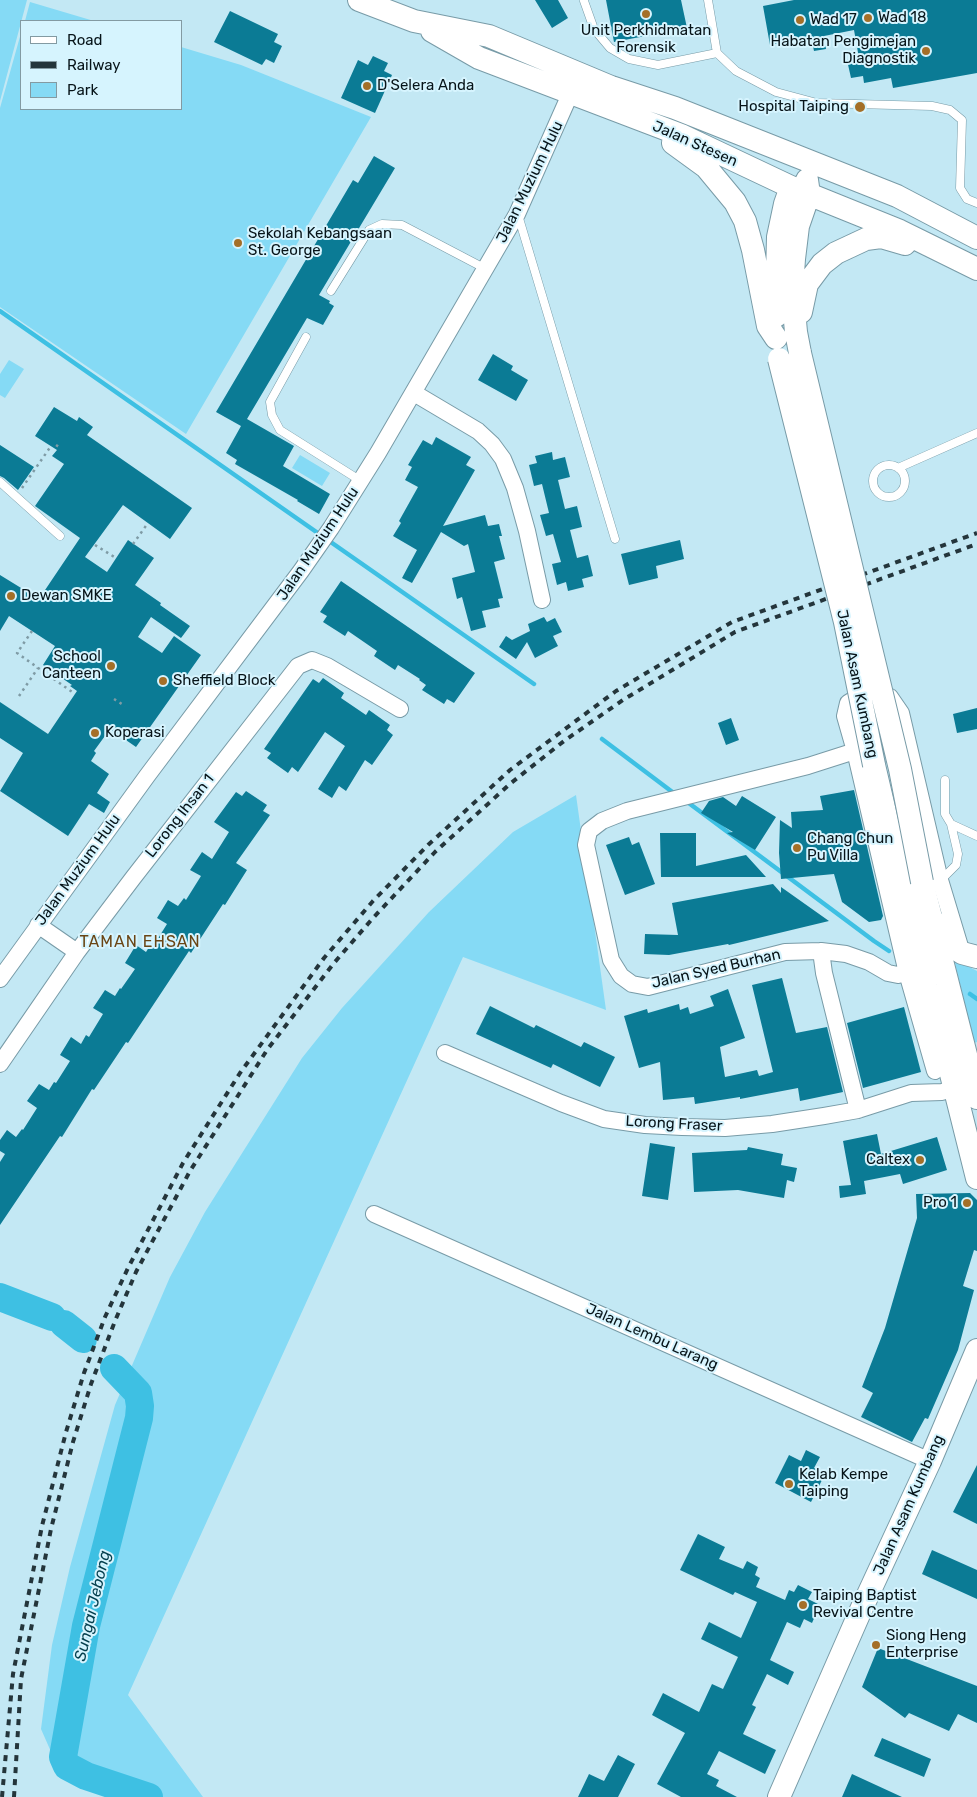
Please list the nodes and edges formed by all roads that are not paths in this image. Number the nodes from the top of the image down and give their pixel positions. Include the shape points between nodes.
1 (359, 0) edge
2 (708, 0) edge
3 (584, 1) edge
4 (717, 52) junction
5 (575, 83) junction
6 (611, 87) junction
7 (637, 119) junction
8 (802, 187) junction
9 (977, 203) edge
10 (518, 214) junction
11 (977, 238) edge
12 (977, 243) edge
13 (486, 269) junction
14 (977, 269) edge
15 (331, 291) dead end
16 (306, 337) dead end
17 (788, 346) junction
18 (414, 392) junction
19 (977, 433) edge
20 (898, 468) junction
21 (361, 481) junction
22 (0, 482) edge
23 (60, 536) dead end
24 (615, 539) dead end
25 (542, 600) dead end
26 (400, 709) dead end
27 (855, 751) junction
28 (945, 780) dead end
29 (951, 824) junction
30 (977, 836) edge
31 (931, 881) junction
32 (930, 913) junction
33 (38, 925) junction
34 (925, 942) junction
35 (821, 951) junction
36 (77, 952) junction
37 (970, 955) edge
38 (907, 973) junction
39 (0, 979) edge
40 (445, 1054) dead end
41 (0, 1064) edge
42 (962, 1075) edge
43 (911, 1093) junction
44 (858, 1110) junction
45 (977, 1178) edge
46 (374, 1214) dead end
47 (977, 1350) edge
48 (930, 1461) junction
49 (779, 1797) edge

1 - 5 main road, Jalan Stesen via 414,21 489,36
2 - 4 lane
3 - 4 lane via 594,28 610,48 629,59 658,64
4 - 9 lane via 736,71 776,92 817,103 932,106 950,110 962,120 960,188 967,199
5 - 6 main road, Jalan Stesen
5 - 7 main road, Jalan Stesen
5 - 10 street, Jalan Muzium Hulu
6 - 8 main road via 792,168
6 - 11 main road, Jalan Stesen via 675,108 897,196
7 - 8 main road, Jalan Stesen
7 - 17 main road via 706,167 735,202 745,221 753,250 768,326
8 - 12 main road via 824,180 841,185
8 - 14 main road, Jalan Stesen
8 - 17 main road, Jalan Asam Kumbang via 785,204 778,237 776,271
10 - 13 street, Jalan Muzium Hulu
10 - 24 lane
13 - 15 lane via 402,225 382,224 368,230
13 - 18 street, Jalan Muzium Hulu
14 - 17 main road via 881,237 866,239 836,253 816,271 807,284
16 - 21 lane via 270,402 272,415 280,430
17 - 31 main road, Jalan Asam Kumbang, bridge
17 - 34 main road, Jalan Asam Kumbang, bridge via 874,765
18 - 21 street, Jalan Muzium Hulu
18 - 25 street via 478,431 503,459 527,531
19 - 20 lane
20 - 20 lane via 889,465 876,472 873,481 880,494 896,495 904,488 904,477
21 - 33 street, Jalan Muzium Hulu via 318,546
22 - 23 lane
26 - 36 street, Lorong Ihsan 1 via 327,666 312,660 298,666
27 - 31 street via 844,716 848,703 866,692 890,697 901,713
27 - 35 street, Jalan Syed Burhan via 808,766 626,811 602,821 589,831 586,845 610,960 621,976 632,984 648,986 785,952
27 - 38 street
28 - 29 lane via 945,814
29 - 30 lane
29 - 31 lane via 958,854 956,865
31 - 32 main road, Jalan Asam Kumbang
31 - 37 street
32 - 34 main road, Jalan Asam Kumbang
32 - 37 main road via 952,946
33 - 36 street
33 - 39 street, Jalan Muzium Hulu
34 - 42 main road, Jalan Asam Kumbang via 948,988
34 - 42 main road, Jalan Asam Kumbang via 926,987
35 - 38 street, Jalan Syed Burhan via 846,954 869,962 888,974
35 - 44 street
36 - 41 street, Lorong Ihsan 1
38 - 42 street
40 - 44 street, Lorong Fraser via 561,1104 604,1119 645,1125 725,1128
42 - 43 street, Lorong Fraser
42 - 43 street, Lorong Fraser via 942,1092
42 - 45 main road, Jalan Asam Kumbang
43 - 44 street, Lorong Fraser
46 - 48 street, Jalan Lembu Larang
47 - 48 main road, Jalan Asam Kumbang
48 - 49 main road, Jalan Asam Kumbang

